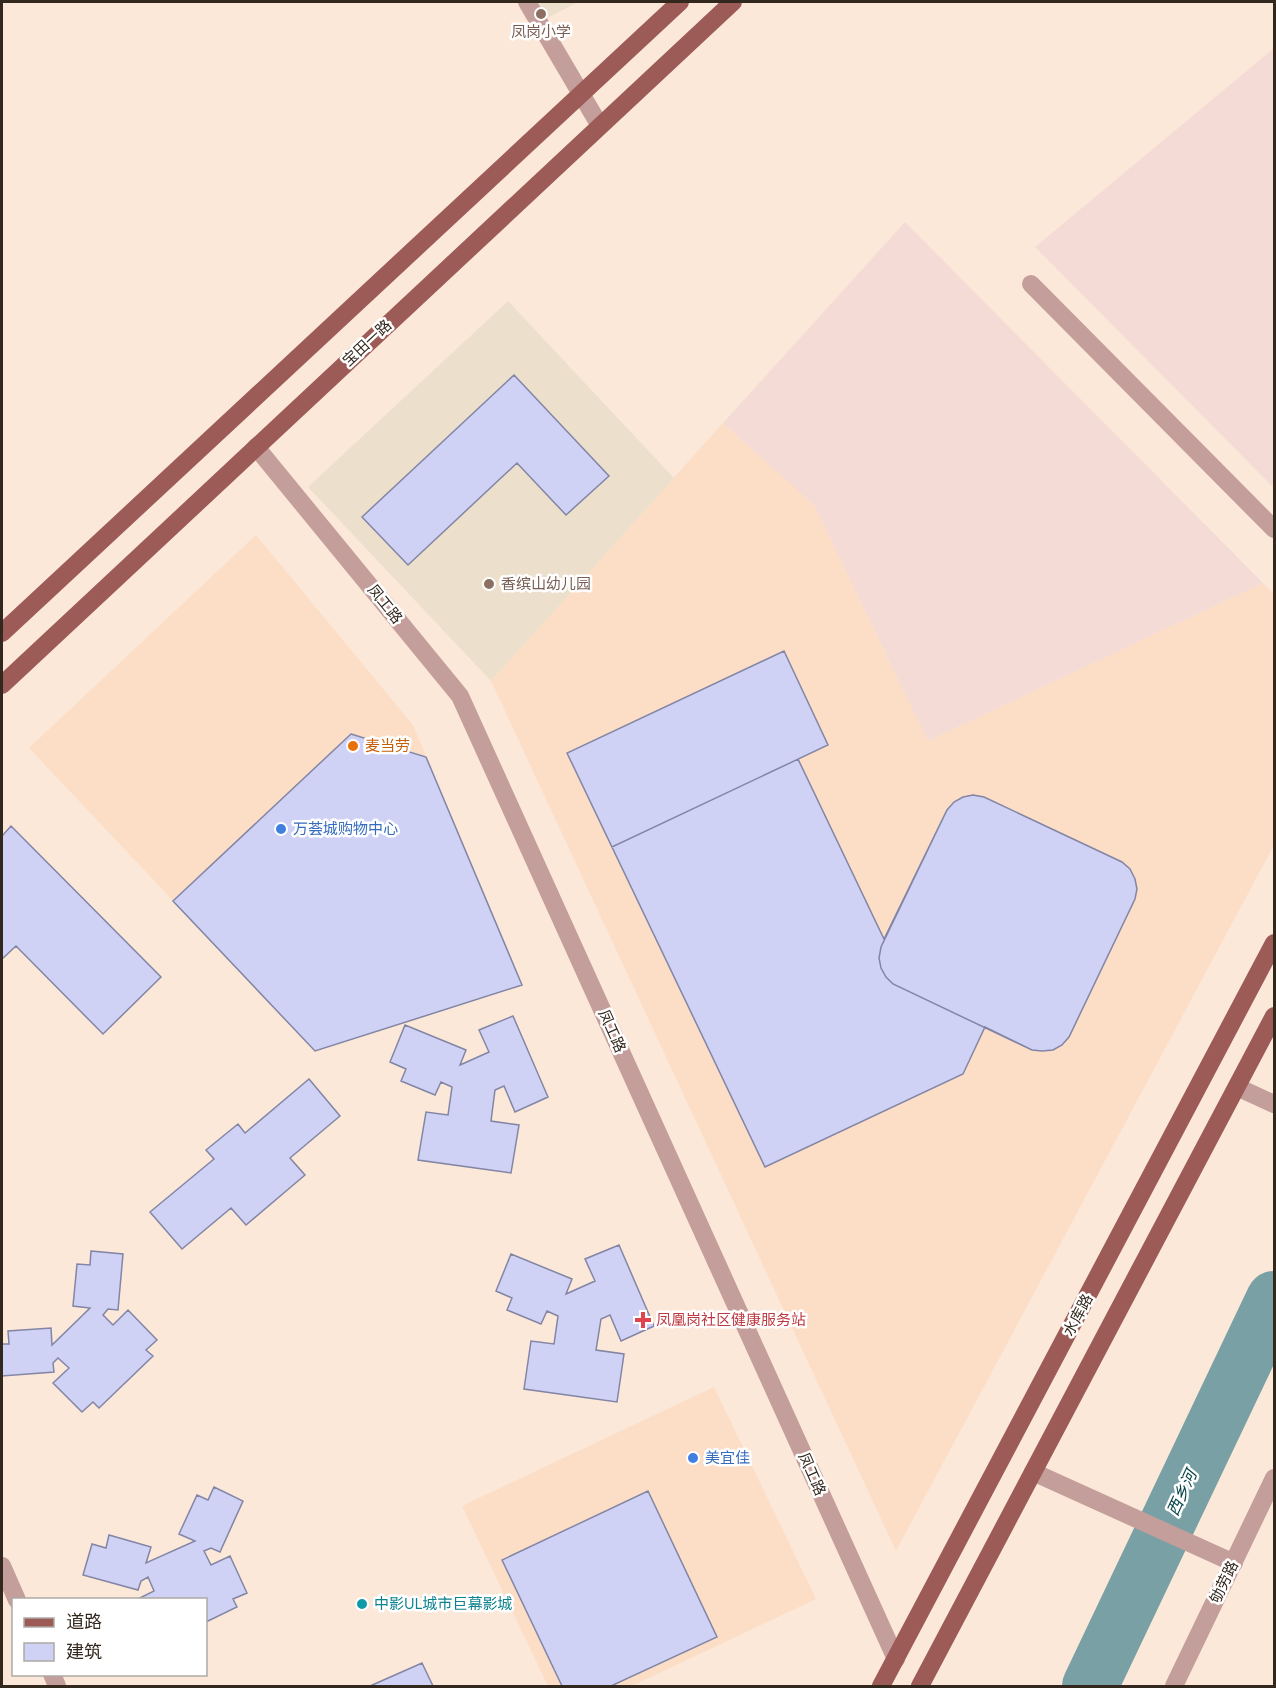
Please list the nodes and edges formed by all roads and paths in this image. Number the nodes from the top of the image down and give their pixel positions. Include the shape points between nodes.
1 (527, 2) edge
2 (680, 2) edge
3 (734, 2) edge
4 (581, 94) junction
5 (600, 126) junction
6 (1031, 284) dead end
7 (256, 447) junction
8 (1275, 529) edge
9 (2, 633) edge
10 (2, 685) edge
11 (1275, 944) edge
12 (1275, 1016) edge
13 (1237, 1087) junction
14 (1275, 1104) edge
15 (1033, 1473) junction
16 (1275, 1478) edge
17 (1234, 1563) junction
18 (2, 1566) edge
19 (17, 1598) edge
20 (896, 1659) junction
21 (881, 1686) edge
22 (920, 1686) edge
23 (1174, 1686) edge

1 - 4 street
2 - 4 main road
3 - 5 main road, 宝田一路
4 - 5 street
4 - 9 main road
5 - 7 main road, 宝田一路
6 - 8 street
7 - 10 main road, 宝田一路
7 - 20 street, 凤工路 via 460,696
11 - 20 main road, 水库路
12 - 13 main road
13 - 14 street
13 - 15 main road
15 - 17 street
15 - 22 main road
16 - 17 street, 劬劳路
17 - 23 street, 劬劳路
18 - 19 street
20 - 21 main road, 水库路

